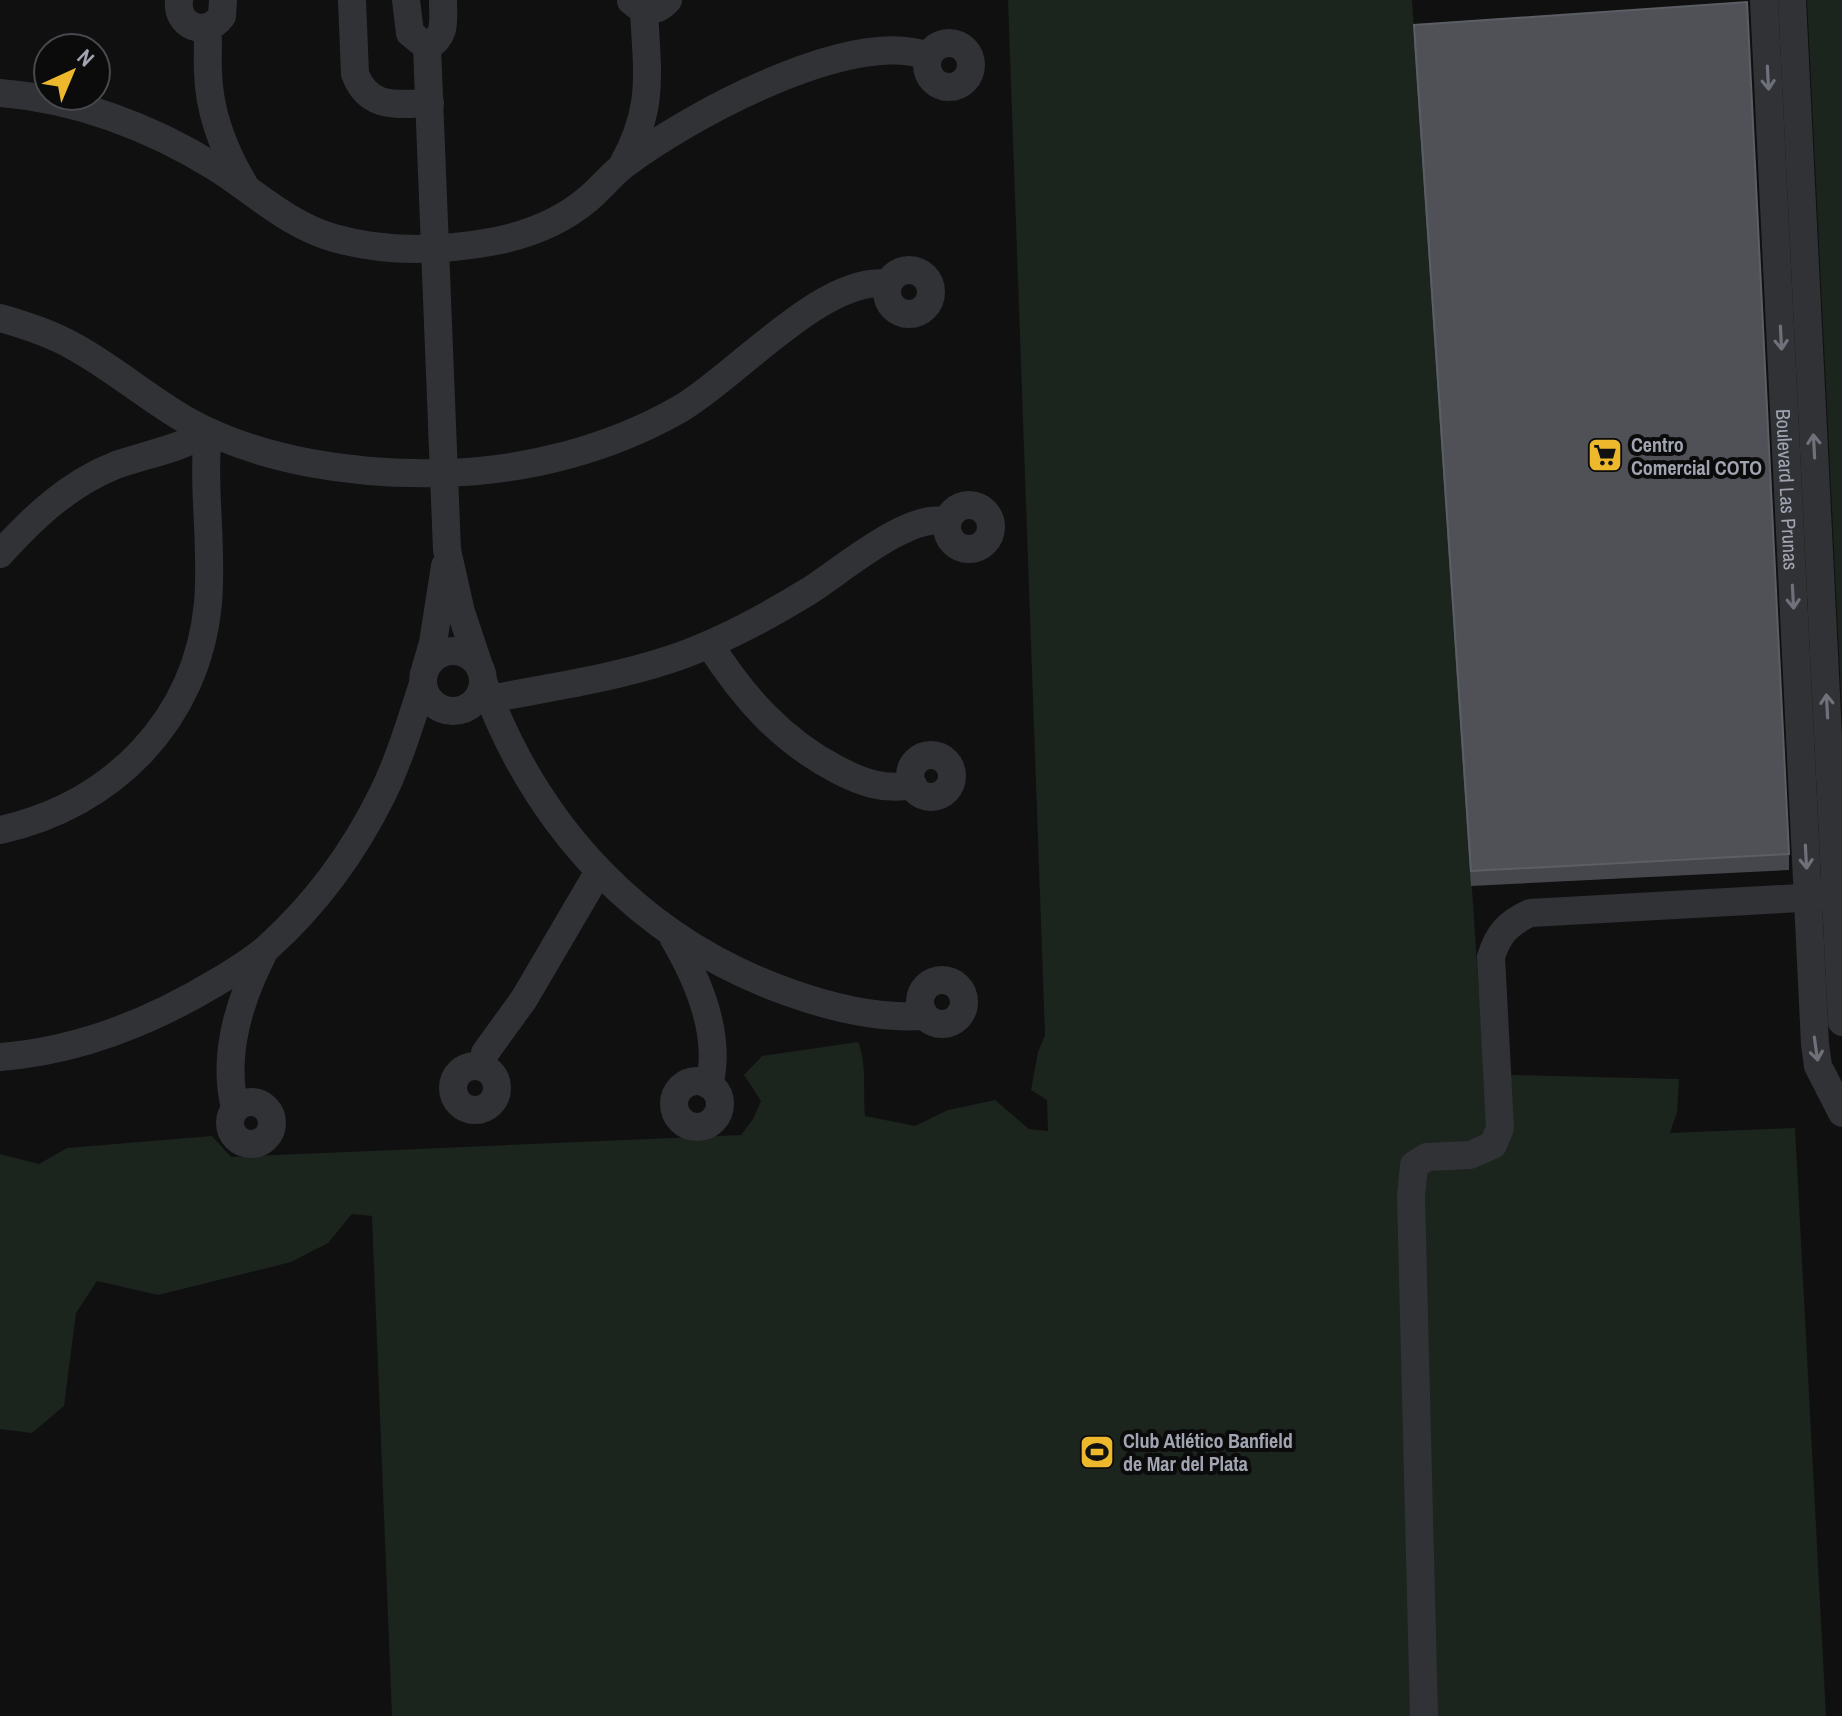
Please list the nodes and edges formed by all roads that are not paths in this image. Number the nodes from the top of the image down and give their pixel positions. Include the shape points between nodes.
1 (179, 0) edge
2 (223, 0) edge
3 (352, 0) edge
4 (406, 0) edge
5 (443, 0) edge
6 (1764, 0) edge
7 (1792, 0) edge
8 (647, 3) edge
9 (207, 28) junction
10 (427, 47) junction
11 (928, 56) dead end
12 (0, 93) edge
13 (430, 103) junction
14 (622, 166) junction
15 (245, 187) junction
16 (1789, 221) junction
17 (434, 248) junction
18 (888, 284) dead end
19 (0, 318) edge
20 (208, 432) junction
21 (445, 473) junction
22 (947, 522) dead end
23 (447, 550) junction
24 (0, 554) edge
25 (710, 645) junction
26 (425, 676) junction
27 (484, 681) junction
28 (459, 710) junction
29 (502, 726) junction
30 (400, 750) junction
31 (913, 785) dead end
32 (0, 830) edge
33 (599, 871) junction
34 (1836, 896) junction
35 (1808, 897) junction
36 (671, 935) junction
37 (265, 950) junction
38 (925, 1016) dead end
39 (1842, 1022) edge
40 (0, 1057) edge
41 (482, 1067) dead end
42 (709, 1085) dead end
43 (235, 1108) dead end
44 (1842, 1113) edge
45 (1424, 1716) edge

1 - 9 street via 184,21
2 - 9 street via 222,16
3 - 13 street via 360,85 375,100
4 - 10 street via 410,33
5 - 10 street via 442,34
6 -> 16 street, Boulevard Las Prunas
7 - 16 street, Boulevard Las Prunas
8 - 14 street via 645,111
9 - 15 street via 213,112 225,151
10 - 13 street
11 - 14 street via 906,49 874,53 780,78 701,115
12 - 15 street via 58,101 138,127
13 - 17 street
14 - 17 street via 547,226 497,240
15 - 17 street via 277,211 333,238 367,246
34 -> 16 street, Boulevard Las Prunas
16 -> 35 street, Boulevard Las Prunas
17 - 21 street
18 - 21 street via 861,285 818,305 680,408 609,442 529,463
19 - 20 street via 73,345
20 - 21 street via 313,462
20 - 24 street via 185,446 116,466 76,485 44,508
20 - 32 street via 208,603 197,663 187,686 146,749 111,780 71,805
21 - 23 street
22 - 25 street via 929,520 900,532 770,614
23 - 26 street
23 - 27 street
25 - 27 street via 602,678
25 - 31 street via 742,692 797,746 868,783
26 - 27 street via 438,655 454,650 464,652
26 - 28 street via 430,700
26 - 30 street
27 - 28 street via 478,698
27 - 29 street
28 - 29 street via 481,712
28 - 30 street via 421,726
29 - 33 street via 555,818
30 - 37 street via 383,794 346,857
33 - 36 street
33 - 41 street via 537,979 485,1053
34 - 35 street
34 - 39 street, Boulevard Las Prunas
35 -> 44 street, Boulevard Las Prunas via 1818,1066
35 - 45 street via 1530,913 1503,929 1496,941 1491,957 1500,1128 1493,1145 1470,1155 1427,1157 1414,1165 1411,1196
36 - 38 street via 755,981 802,997 881,1016
36 - 42 street via 691,970 707,1021 714,1068
37 - 40 street via 150,1018 83,1042
37 - 43 street via 247,987 233,1044 229,1068

